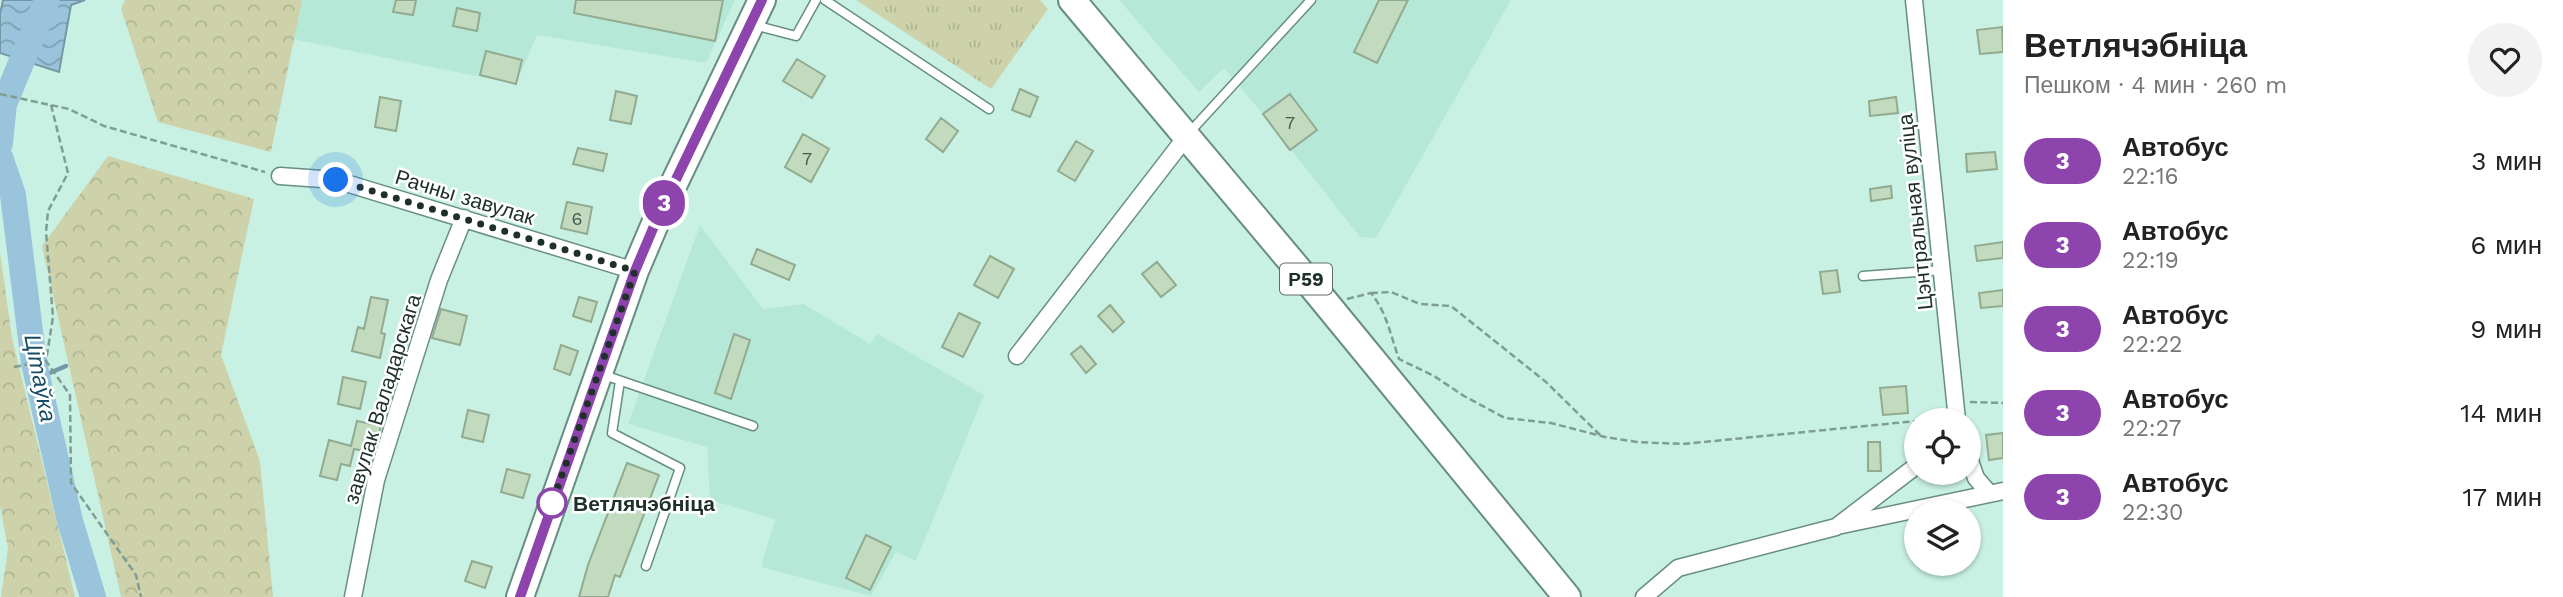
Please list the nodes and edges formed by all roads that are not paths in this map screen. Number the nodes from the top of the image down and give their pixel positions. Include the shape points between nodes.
1 (762, 0) edge
2 (816, 0) edge
3 (825, 0) edge
4 (1072, 0) edge
5 (1311, 0) edge
6 (1914, 0) edge
7 (751, 25) junction
8 (989, 109) dead end
9 (1186, 137) junction
10 (280, 176) road end
11 (464, 218) junction
12 (1943, 270) junction
13 (635, 271) junction
14 (1863, 276) dead end
15 (1017, 356) dead end
16 (609, 377) junction
17 (1956, 408) edge
18 (753, 426) dead end
19 (1904, 475) edge
20 (1981, 482) edge
21 (1996, 492) edge
22 (1836, 527) junction
23 (646, 566) dead end
24 (353, 597) edge
25 (520, 597) edge
26 (1567, 597) edge
27 (1644, 597) edge

1 - 7 main road
2 - 7 lane via 796,36
3 - 8 lane
4 - 9 main road, Р59
5 - 9 lane
6 - 12 street, Цэнтральная вуліца
7 - 13 main road
9 - 15 street
9 - 26 main road, Р59
10 - 11 street, Рачны завулак via 336,180
11 - 13 street, Рачны завулак
11 - 24 street, завулак Валадарскага via 439,280 376,480
12 - 14 lane
12 - 17 street, Цэнтральная вуліца
13 - 16 main road
16 - 18 lane
16 - 23 lane via 612,433 680,468
16 - 25 main road
19 - 22 street
20 - 21 street
21 - 22 street
22 - 27 street via 1678,568

